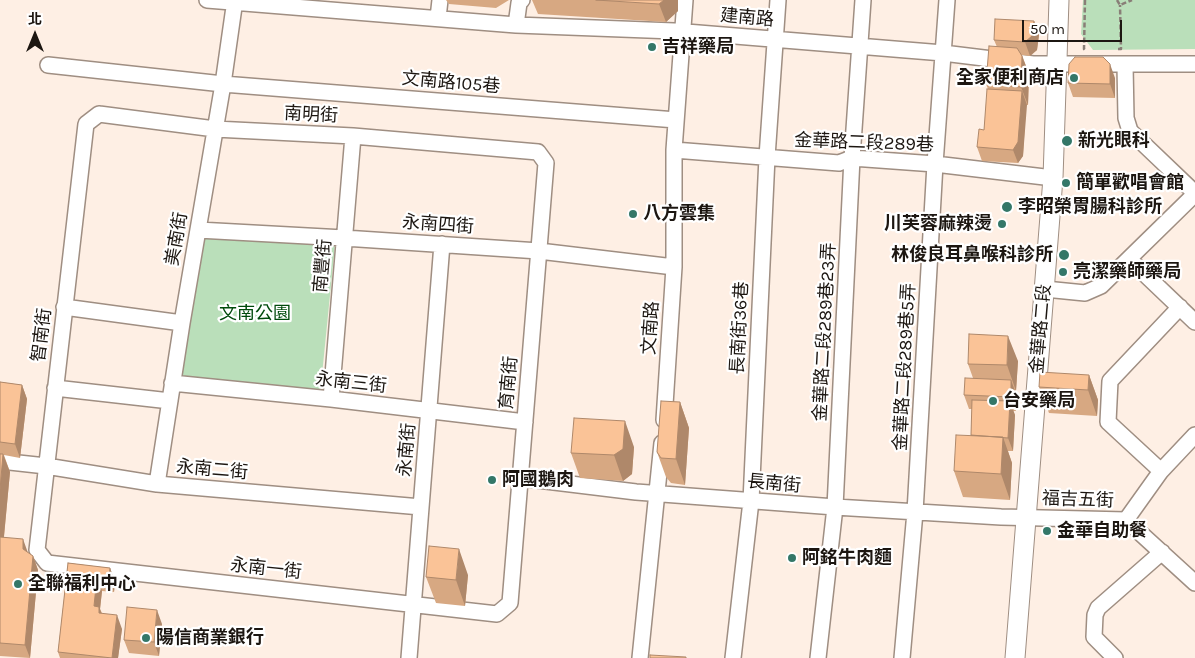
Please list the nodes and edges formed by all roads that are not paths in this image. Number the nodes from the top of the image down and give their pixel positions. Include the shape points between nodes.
1 (207, 0) edge
2 (440, 0) edge
3 (522, 0) edge
4 (685, 0) edge
5 (778, 0) edge
6 (863, 0) edge
7 (947, 0) edge
8 (1059, 0) edge
9 (235, 1) edge
10 (339, 5) edge
11 (438, 18) junction
12 (516, 25) junction
13 (682, 32) junction
14 (776, 40) junction
15 (860, 46) junction
16 (943, 53) junction
17 (1057, 63) junction
18 (1195, 64) edge
19 (48, 65) dead end
20 (1126, 65) junction
21 (223, 84) junction
22 (676, 120) junction
23 (86, 124) joint
24 (215, 129) junction
25 (352, 136) junction
26 (674, 150) junction
27 (538, 152) joint
28 (767, 157) junction
29 (852, 158) junction
30 (935, 164) junction
31 (1053, 178) junction
32 (1195, 194) edge
33 (198, 230) junction
34 (344, 238) junction
35 (442, 244) junction
36 (539, 252) junction
37 (1129, 260) junction
38 (674, 267) junction
39 (1045, 289) junction
40 (64, 307) junction
41 (1180, 307) junction
42 (1195, 322) edge
43 (182, 323) junction
44 (172, 382) junction
45 (55, 388) junction
46 (331, 399) junction
47 (170, 401) junction
48 (429, 410) junction
49 (525, 422) junction
50 (1195, 435) edge
51 (0, 461) edge
52 (46, 466) junction
53 (1161, 471) junction
54 (520, 478) junction
55 (158, 484) junction
56 (657, 493) junction
57 (751, 501) junction
58 (421, 507) junction
59 (835, 507) junction
60 (915, 512) junction
61 (1025, 517) junction
62 (1126, 520) junction
63 (37, 550) joint
64 (1162, 552) junction
65 (1195, 583) edge
66 (413, 604) junction
67 (497, 614) joint
68 (409, 658) edge
69 (640, 658) edge
70 (733, 658) edge
71 (818, 658) edge
72 (902, 658) edge
73 (1015, 658) edge
74 (1115, 658) edge

1 - 9 street, 建南路
2 - 11 street
3 - 12 street
4 - 13 street, 文南路
5 - 14 street, 長南街36巷
6 - 15 street, 金華路二段289巷23弄
7 - 16 street, 金華路二段289巷5弄
8 - 17 main road, 金華路二段
9 - 10 street, 建南路
9 - 21 street, 美南街
10 - 11 street, 建南路
11 - 12 street, 建南路
12 - 13 street, 建南路
13 - 14 street, 建南路
13 - 22 street, 文南路
14 - 15 street, 建南路
14 - 28 street, 長南街36巷
15 - 16 street, 建南路
15 - 29 street, 金華路二段289巷23弄
16 - 17 street, 建南路 via 1033,64
16 - 30 street, 金華路二段289巷5弄
17 - 20 street, 建南路
17 - 31 main road, 金華路二段
18 - 20 street, 建南路
19 - 21 street, 文南路105巷
20 - 32 street via 1126,118 1130,131
21 - 22 street, 文南路105巷
21 - 24 street, 美南街
22 - 26 street, 文南路
23 - 24 street, 南明街 via 99,114
23 - 40 street, 智南街
24 - 25 street, 南明街
24 - 33 street, 美南街
25 - 27 street, 南明街
25 - 34 street, 南豐街
26 - 28 street, 金華路二段289巷
26 - 38 street, 文南路
27 - 36 street, 育南街 via 546,163
28 - 29 street, 金華路二段289巷 via 839,163
28 - 57 street, 長南街36巷
29 - 30 street, 金華路二段289巷
29 - 59 street, 金華路二段289巷23弄
30 - 31 street, 金華路二段289巷
30 - 60 street, 金華路二段289巷5弄
31 - 39 main road, 金華路二段
32 - 37 street
33 - 34 street, 永南四街
33 - 43 street, 美南街
34 - 35 street, 永南四街
34 - 46 street, 南豐街
35 - 36 street, 永南四街
35 - 48 street, 永南街
36 - 38 street, 永南四街
36 - 49 street, 育南街
37 - 39 street via 1101,286 1085,293
37 - 41 street
38 - 56 street, 文南路
39 - 61 main road, 金華路二段
40 - 43 street
40 - 45 street, 智南街
41 - 42 street
41 - 53 street via 1110,381 1108,422
43 - 44 street, 美南街
44 - 46 street, 永南三街
44 - 47 street, 美南街
45 - 47 street
45 - 52 street, 智南街
46 - 48 street, 永南三街
47 - 55 street, 美南街
48 - 49 street, 永南三街
48 - 58 street, 永南街
49 - 54 street, 育南街
50 - 53 street
51 - 52 street, 永南二街
52 - 55 street, 永南二街
52 - 63 street, 智南街
53 - 62 street
54 - 56 street, 長南街
54 - 67 street, 育南街 via 510,603
55 - 58 street, 永南二街
56 - 57 street, 長南街
56 - 69 street, 文南路
57 - 59 street, 長南街
57 - 70 street, 長南街36巷
58 - 66 street, 永南街
59 - 60 street, 長南街
59 - 71 street, 金華路二段289巷23弄
60 - 61 street, 長南街
60 - 72 street, 金華路二段289巷5弄
61 - 62 street, 福吉五街
61 - 73 main road, 金華路二段
62 - 64 street, 福吉五街
63 - 66 street, 永南一街 via 47,563
64 - 65 street, 福吉五街
64 - 74 street via 1098,608 1094,638
66 - 67 street, 永南一街
66 - 68 street, 永南街

